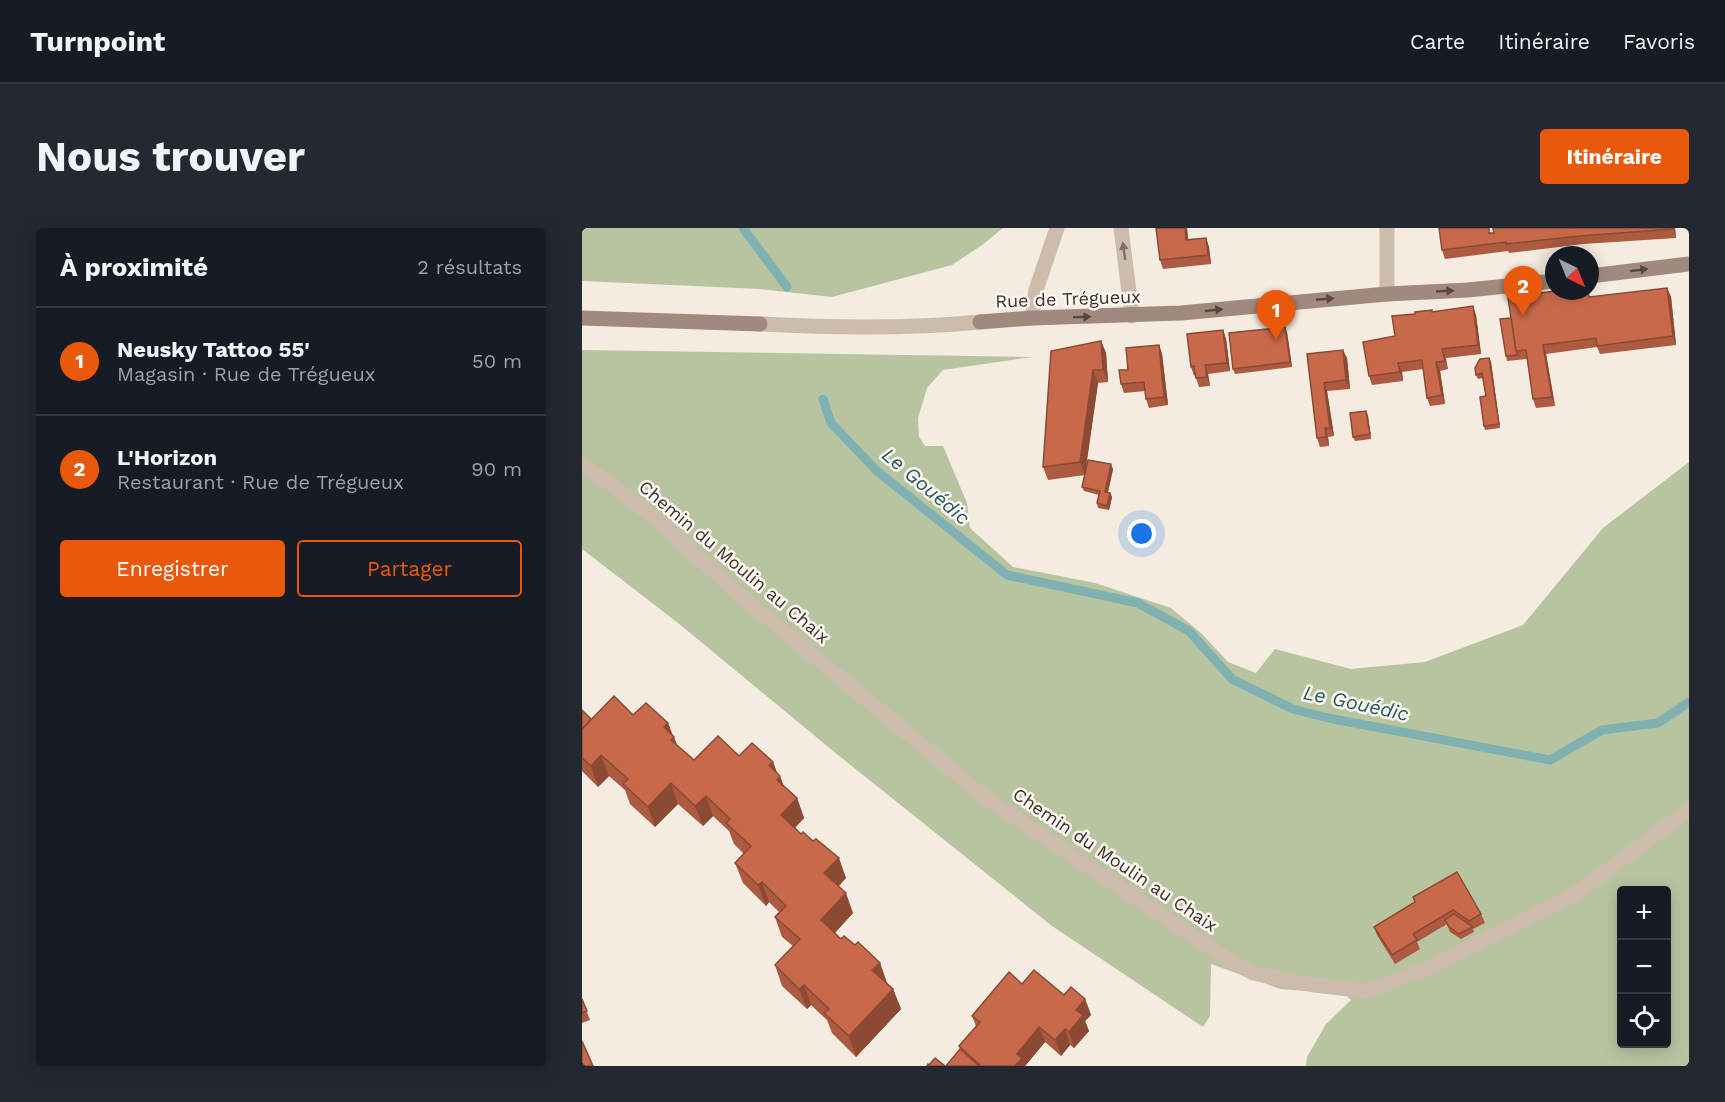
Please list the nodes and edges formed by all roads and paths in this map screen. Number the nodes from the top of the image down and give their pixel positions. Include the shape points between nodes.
1 (1057, 228) edge
2 (1121, 228) edge
3 (1387, 228) edge
4 (1689, 264) edge
5 (1599, 275) edge
6 (1545, 282) edge
7 (1387, 294) junction
8 (1132, 316) junction
9 (582, 318) edge
10 (1032, 318) junction
11 (980, 322) joint
12 (760, 324) joint
13 (582, 465) edge
14 (1689, 810) edge

1 - 10 street via 1036,290
8 -> 2 street
3 - 7 street
5 -> 4 main road
7 -> 6 main road, Rue de Trégueux
8 -> 7 main road, Rue de Trégueux
10 -> 8 main road, Rue de Trégueux
9 - 12 main road, Rue de Trégueux
10 - 11 main road, Rue de Trégueux
11 - 12 street, Rue de Trégueux via 813,327
13 - 14 street, Chemin du Moulin au Chaix via 665,526 744,599 986,798 1253,973 1367,991 1420,971 1578,892

